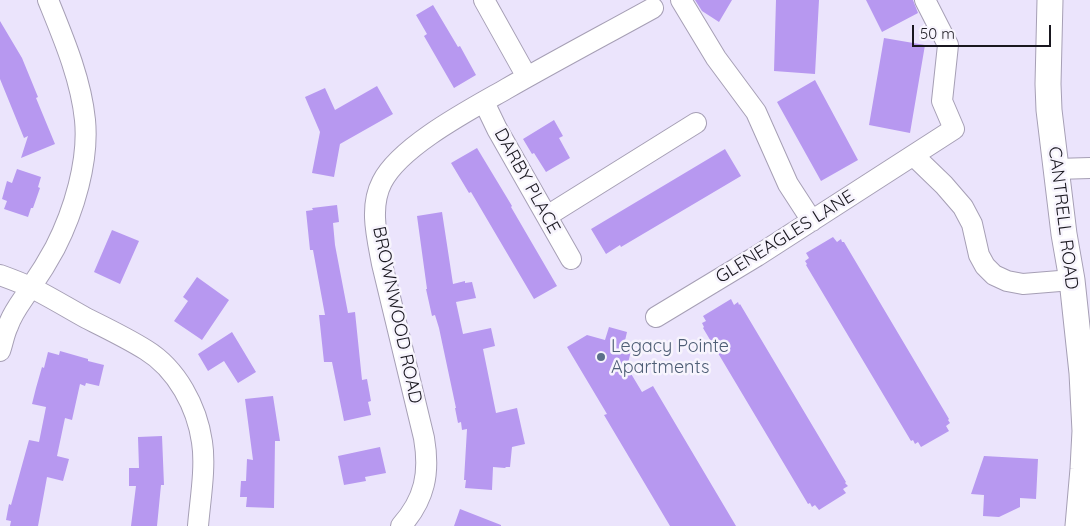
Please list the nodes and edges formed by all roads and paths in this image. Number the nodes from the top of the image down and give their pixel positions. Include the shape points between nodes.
1 (48, 0) edge
2 (484, 0) edge
3 (681, 0) edge
4 (925, 0) edge
5 (1050, 0) edge
6 (653, 8) dead end
7 (527, 77) junction
8 (484, 102) junction
9 (696, 123) dead end
10 (914, 156) junction
11 (1090, 168) edge
12 (1056, 169) junction
13 (547, 216) junction
14 (812, 221) junction
15 (571, 259) dead end
16 (0, 275) edge
17 (1072, 280) junction
18 (31, 288) junction
19 (656, 317) dead end
20 (0, 351) edge
21 (1086, 371) edge
22 (198, 526) edge
23 (401, 526) edge
24 (1078, 526) edge

1 - 18 street via 79,86 85,121 84,160 65,227
2 - 7 street
3 - 14 street via 716,58 756,112 788,184
4 - 10 street, GLENEAGLES LANE via 948,45 942,101 954,129
5 - 12 main road, CANTRELL ROAD via 1048,84
6 - 7 street, BROWNWOOD ROAD
7 - 8 street, BROWNWOOD ROAD
8 - 13 street, DARBY PLACE
8 - 23 street, BROWNWOOD ROAD via 411,149 394,164 377,194 375,210 382,264 427,456 426,480 421,494 416,507
9 - 13 street
10 - 14 street, GLENEAGLES LANE
10 - 17 street via 963,206 972,224 979,254 994,275 1023,284
11 - 12 street
12 - 17 main road, CANTRELL ROAD
13 - 15 street, DARBY PLACE
14 - 19 street, GLENEAGLES LANE
16 - 18 street
17 - 21 main road, CANTRELL ROAD
18 - 20 street via 8,326
18 - 22 street via 147,350 177,380 194,414 203,443
21 - 24 main road, CANTRELL ROAD

